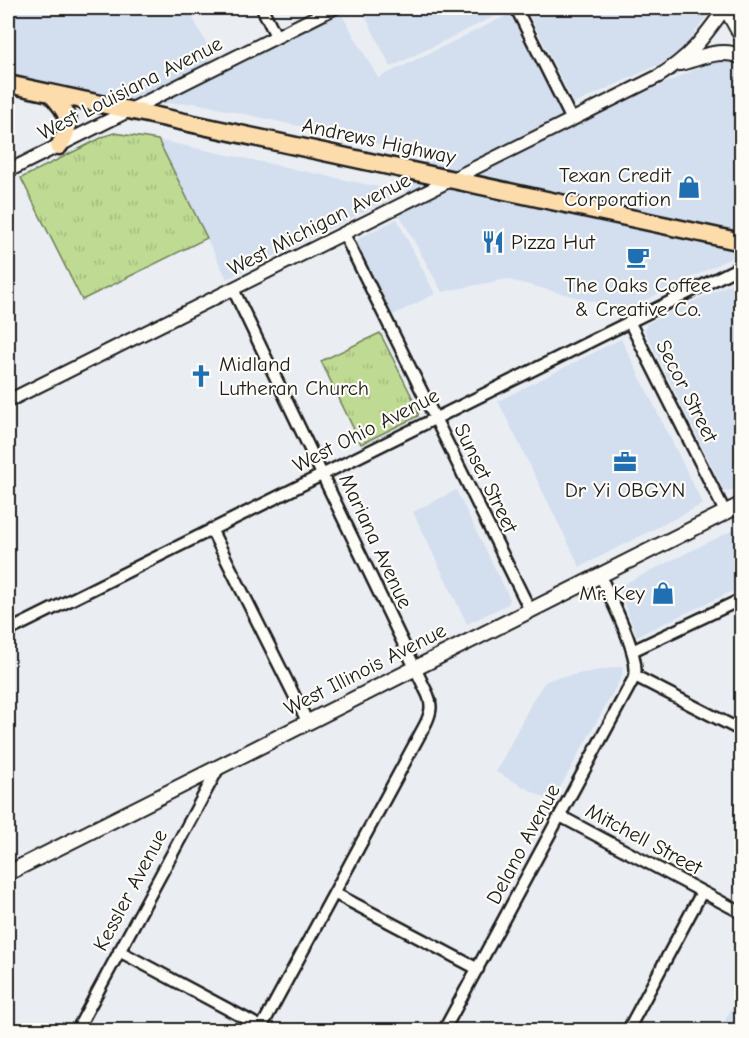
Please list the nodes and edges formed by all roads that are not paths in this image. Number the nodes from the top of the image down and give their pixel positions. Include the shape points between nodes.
1 (262, 8) edge
2 (334, 8) edge
3 (516, 8) edge
4 (726, 8) edge
5 (276, 36) junction
6 (741, 37) edge
7 (741, 57) edge
8 (680, 63) junction
9 (8, 84) edge
10 (51, 94) junction
11 (129, 110) junction
12 (572, 120) junction
13 (59, 146) junction
14 (8, 171) edge
15 (452, 180) junction
16 (344, 234) junction
17 (741, 242) edge
18 (741, 266) edge
19 (233, 289) junction
20 (629, 321) junction
21 (8, 401) edge
22 (435, 418) junction
23 (323, 474) junction
24 (741, 504) edge
25 (726, 512) junction
26 (210, 529) junction
27 (600, 575) junction
28 (741, 599) edge
29 (530, 610) junction
30 (8, 631) edge
31 (632, 651) junction
32 (415, 668) junction
33 (635, 676) junction
34 (307, 722) junction
35 (741, 731) edge
36 (219, 767) junction
37 (560, 816) junction
38 (8, 873) edge
39 (702, 892) junction
40 (334, 893) junction
41 (741, 913) edge
42 (119, 951) junction
43 (477, 969) junction
44 (263, 1029) edge
45 (77, 1030) edge
46 (444, 1030) edge
47 (628, 1030) edge

1 - 5 street
2 - 5 street, West Louisiana Avenue
3 - 12 street
4 - 6 main road
4 - 8 street, West Michigan Avenue
5 - 11 street, West Louisiana Avenue
7 - 8 main road via 725,52
8 - 12 street, West Michigan Avenue
9 - 10 main road, Andrews Highway
10 - 11 main road, Andrews Highway
10 - 13 main road via 68,120 68,130
11 - 13 street, West Louisiana Avenue
11 - 15 main road, Andrews Highway
12 - 15 street, West Michigan Avenue
13 - 14 street, West Louisiana Avenue
15 - 16 street, West Michigan Avenue
15 - 17 main road, Andrews Highway
16 - 19 street, West Michigan Avenue
16 - 22 street, Sunset Street
18 - 20 street, West Ohio Avenue
19 - 21 street, West Michigan Avenue
19 - 23 street, Mariana Avenue
20 - 22 street, West Ohio Avenue
20 - 25 street, Secor Street
22 - 23 street, West Ohio Avenue
22 - 29 street, Sunset Street
23 - 26 street, West Ohio Avenue
23 - 32 street, Mariana Avenue
24 - 25 main road, West Illinois Avenue
25 - 27 main road, West Illinois Avenue
26 - 30 street, West Ohio Avenue
26 - 34 street
27 - 29 main road, West Illinois Avenue
27 - 31 street
28 - 31 street
29 - 32 main road, West Illinois Avenue
31 - 33 street
32 - 34 main road, West Illinois Avenue
32 - 40 street, Mariana Avenue via 430,699 428,719
33 - 35 street
33 - 37 street, Delano Avenue
34 - 36 main road, West Illinois Avenue
36 - 38 main road, West Illinois Avenue
36 - 42 street, Kessler Avenue
37 - 39 street, Mitchell Street
37 - 43 street, Delano Avenue
39 - 41 street, Mitchell Street
39 - 47 street
40 - 43 street
40 - 44 street, Mariana Avenue
42 - 44 street
42 - 45 street, Kessler Avenue
43 - 46 street, Delano Avenue

